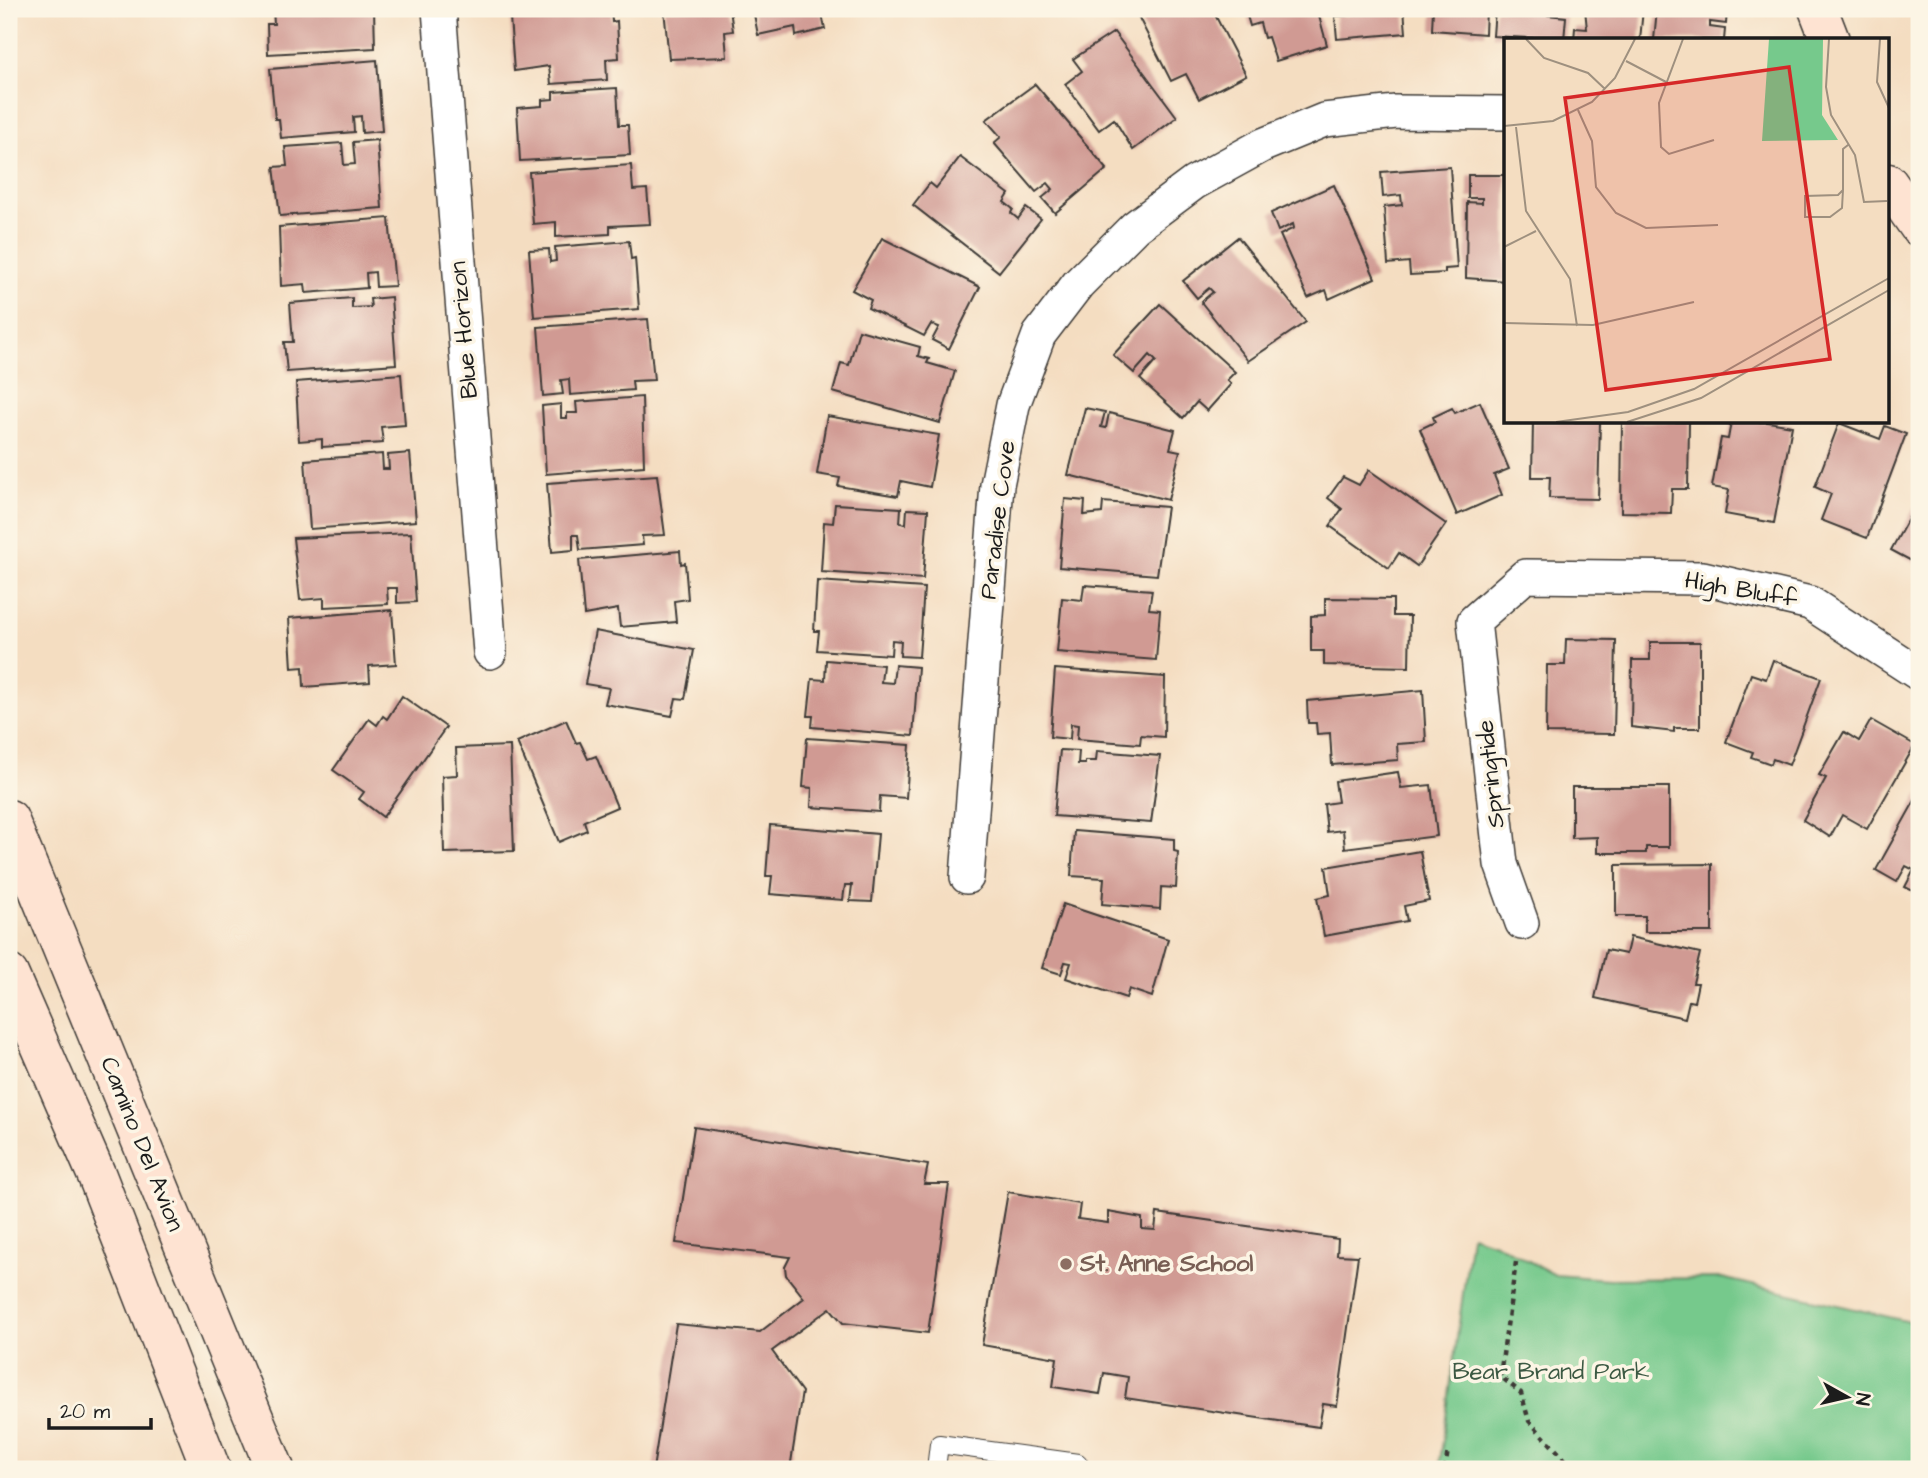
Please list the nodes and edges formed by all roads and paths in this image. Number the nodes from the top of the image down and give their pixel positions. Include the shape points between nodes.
1 (439, 9) edge
2 (1818, 9) edge
3 (1829, 38) edge
4 (1504, 113) edge
5 (1890, 186) edge
6 (1919, 227) edge
7 (1474, 621) joint
8 (490, 652) dead end
9 (1919, 674) edge
10 (9, 819) edge
11 (967, 877) dead end
12 (1522, 923) dead end
13 (9, 974) edge
14 (1516, 1262) dead end
15 (1448, 1450) dead end
16 (211, 1469) edge
17 (275, 1469) edge
18 (936, 1469) edge
19 (1078, 1469) edge
20 (1445, 1469) edge
21 (1574, 1469) edge

1 - 8 street, Blue Horizon
2 - 3 main road
4 - 11 street, Paradise Cove via 1396,111 1324,120 1263,145 1194,183 1135,227 1078,284 1039,335 1013,405 996,485
5 - 6 main road
7 - 9 street, High Bluff via 1525,576 1703,578 1810,603
7 - 12 street, Springtide via 1500,864
10 - 17 main road, Camino Del Avion
13 - 16 main road via 97,1176
14 - 21 path via 1500,1376 1521,1393 1530,1421
15 - 20 path
18 - 19 lane via 939,1444 1079,1463

